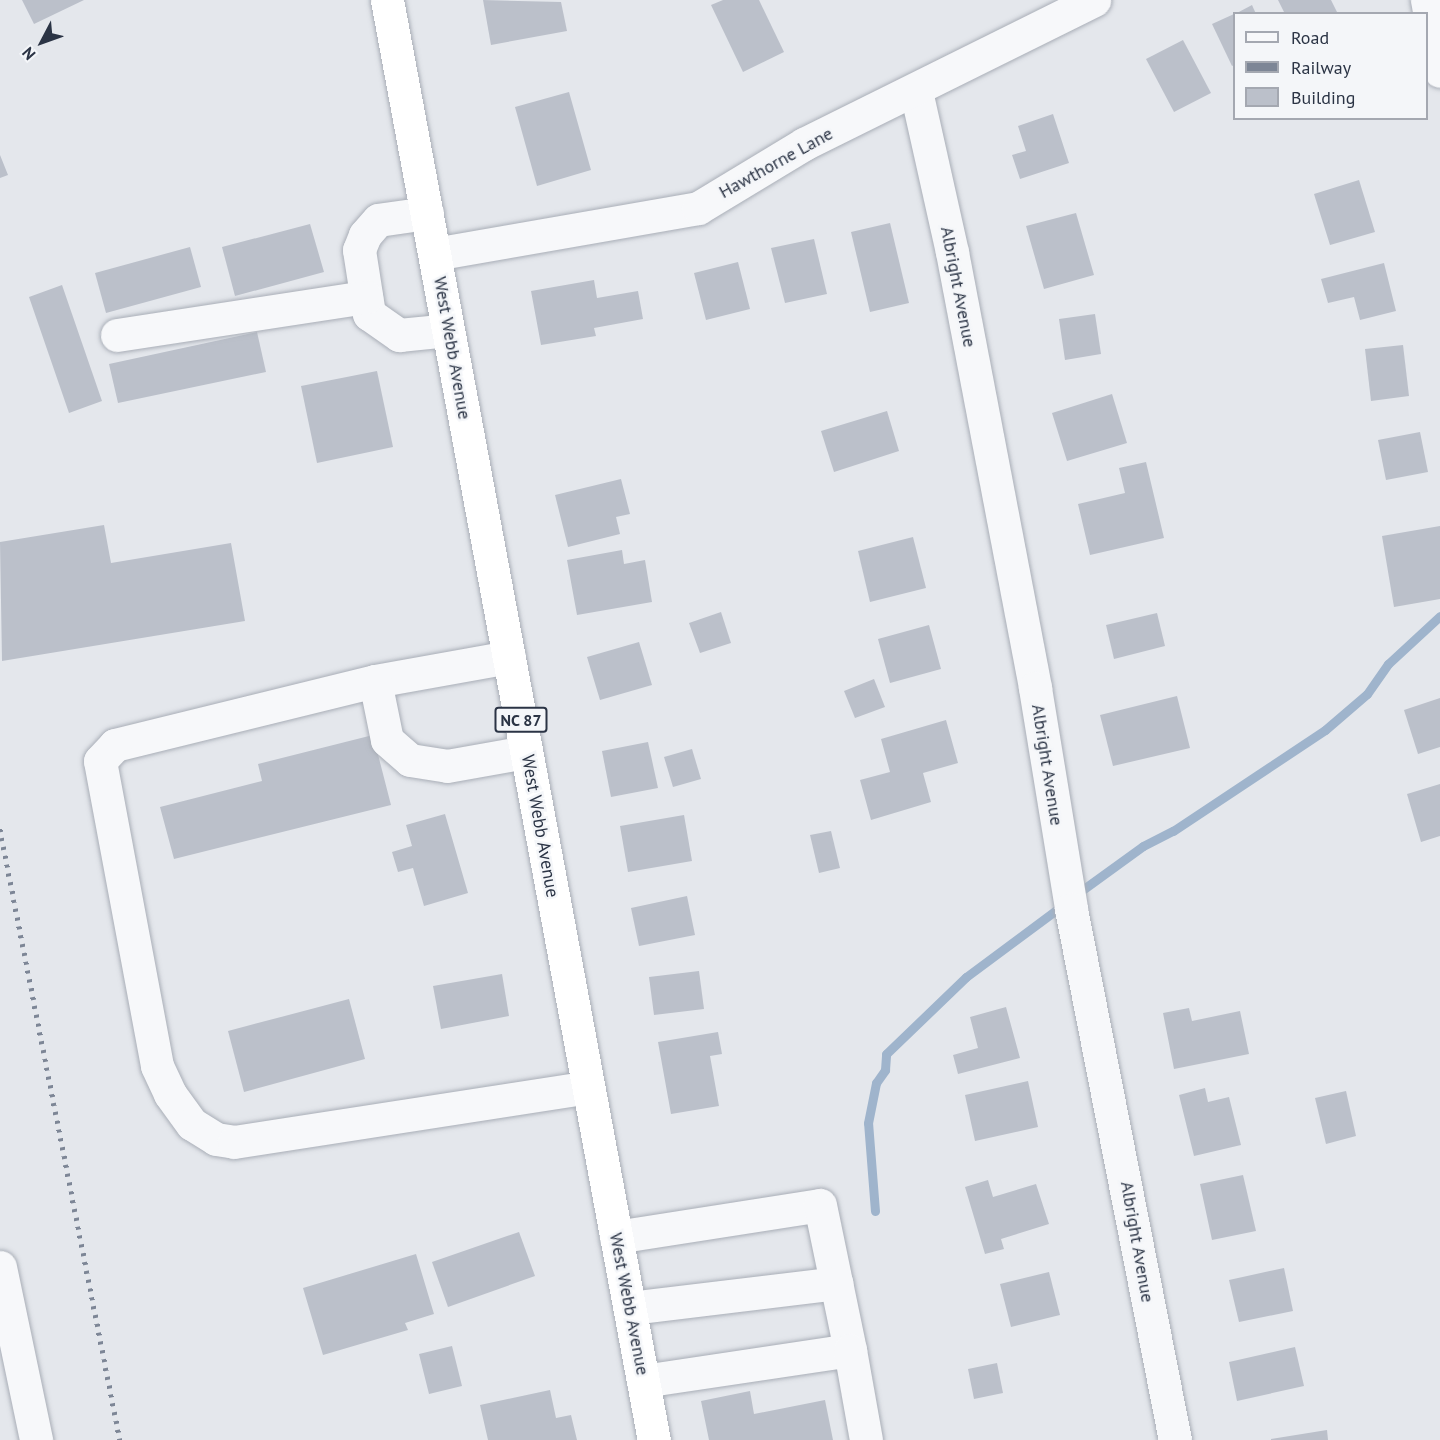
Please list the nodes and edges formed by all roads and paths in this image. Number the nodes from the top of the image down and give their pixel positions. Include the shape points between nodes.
1 (387, 0) edge
2 (1094, 0) edge
3 (1427, 0) edge
4 (1440, 71) edge
5 (916, 90) junction
6 (427, 213) junction
7 (435, 254) junction
8 (366, 297) junction
9 (448, 330) junction
10 (117, 335) dead end
11 (509, 657) junction
12 (375, 681) junction
13 (526, 752) junction
14 (588, 1087) junction
15 (616, 1237) junction
16 (0, 1267) edge
17 (836, 1283) junction
18 (630, 1308) junction
19 (850, 1350) junction
20 (643, 1381) junction
21 (36, 1440) edge
22 (654, 1440) edge
23 (866, 1440) edge
24 (1175, 1440) edge

1 - 6 highway, West Webb Avenue / NC 87
2 - 5 street, Hawthorne Lane
3 - 4 street
5 - 7 street, Hawthorne Lane via 804,144 698,208
5 - 24 street, Albright Avenue via 952,252 1035,688 1071,909
6 - 7 highway, West Webb Avenue / NC 87
6 - 8 street via 378,220 365,235 359,250
7 - 9 highway, West Webb Avenue / NC 87
8 - 9 street via 369,314 399,335
8 - 10 street
9 - 11 highway, West Webb Avenue / NC 87
11 - 12 street
11 - 13 highway, West Webb Avenue / NC 87
12 - 13 street via 387,740 410,760 447,766
12 - 14 street via 115,746 100,761 157,1066 170,1094 192,1124 216,1140 234,1142
13 - 14 highway, West Webb Avenue / NC 87
14 - 15 highway, West Webb Avenue / NC 87
15 - 17 street via 820,1205
15 - 18 highway, West Webb Avenue / NC 87
16 - 21 street
17 - 18 street
17 - 19 street
18 - 20 highway, West Webb Avenue / NC 87
19 - 20 street
19 - 23 street
20 - 22 highway, West Webb Avenue / NC 87

